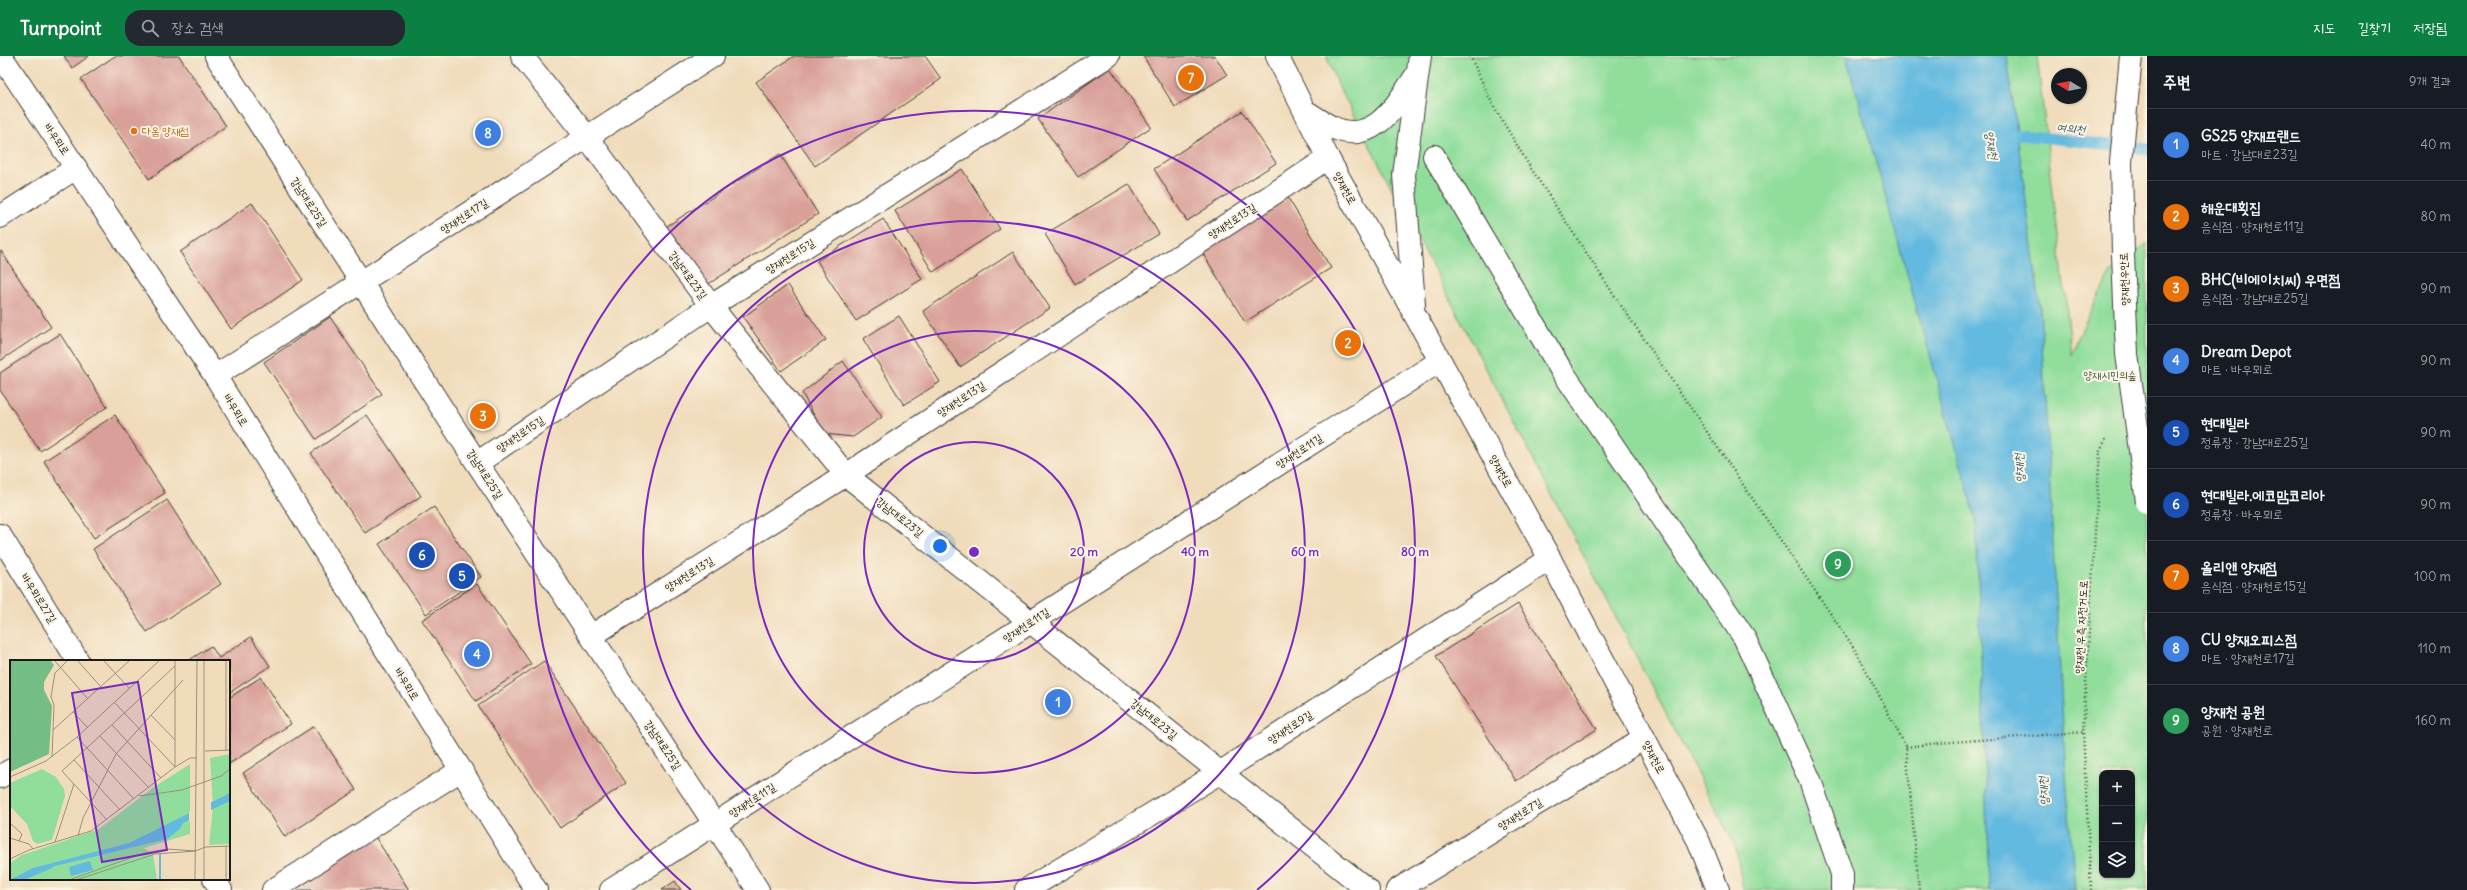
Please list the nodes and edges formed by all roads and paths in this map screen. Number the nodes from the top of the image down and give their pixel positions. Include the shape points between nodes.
1 (1, 56) edge
2 (216, 56) edge
3 (522, 56) edge
4 (713, 56) edge
5 (1108, 56) edge
6 (1277, 56) edge
7 (1470, 56) edge
8 (2131, 56) edge
9 (1419, 64) edge
10 (1305, 111) junction
11 (587, 137) junction
12 (1434, 156) dead end
13 (1328, 158) junction
14 (76, 168) junction
15 (0, 217) edge
16 (361, 282) junction
17 (711, 306) junction
18 (1415, 315) junction
19 (1440, 361) junction
20 (215, 376) junction
21 (2110, 433) dead end
22 (477, 463) junction
23 (846, 475) junction
24 (2147, 502) edge
25 (0, 535) edge
26 (1550, 558) junction
27 (1032, 622) junction
28 (591, 636) junction
29 (77, 660) edge
30 (2083, 732) junction
31 (1644, 738) junction
32 (1906, 747) junction
33 (460, 770) junction
34 (10, 771) edge
35 (1221, 772) junction
36 (0, 777) edge
37 (715, 823) junction
38 (215, 880) edge
39 (221, 890) edge
40 (273, 890) edge
41 (536, 890) edge
42 (611, 890) edge
43 (758, 890) edge
44 (1026, 890) edge
45 (1368, 890) edge
46 (1397, 890) edge
47 (1718, 890) edge
48 (1842, 890) edge
49 (1920, 890) edge
50 (2091, 890) edge

1 - 14 street, 바우뫼로
2 - 16 street, 강남대로25길
3 - 11 street, 강남대로23길
4 - 11 street, 양재천로17길
5 - 17 street, 양재천로15길
6 - 10 street, 양재천로
7 - 32 path via 1492,105 1530,167 1856,651
8 - 24 street, 양재천우안로, bridge via 2121,162 2124,277 2127,354
9 - 10 street via 1388,116 1372,128 1353,133 1333,128
9 - 18 street via 1404,175
10 - 13 street, 양재천로
11 - 16 street, 양재천로17길
11 - 17 street, 강남대로23길
12 - 48 street via 1560,368 1744,637 1810,780 1842,874
13 - 18 street, 양재천로
13 - 23 street, 양재천로13길
14 - 15 street
14 - 20 street, 바우뫼로
16 - 20 street, 양재천로17길
16 - 22 street, 강남대로25길
17 - 22 street, 양재천로15길
17 - 23 street, 강남대로23길
18 - 19 street, 양재천로
19 - 26 street, 양재천로
19 - 27 street, 양재천로11길
20 - 33 street, 바우뫼로
21 - 30 path, 양재천 우측 자전거도로 via 2100,450
22 - 28 street, 강남대로25길
23 - 27 street, 강남대로23길
23 - 28 street, 양재천로13길
25 - 29 street, 바우뫼로27길
26 - 31 street, 양재천로
26 - 35 street, 양재천로9길
27 - 35 street, 강남대로23길
27 - 37 street, 양재천로11길
28 - 37 street, 강남대로25길
30 - 32 path
30 - 50 path, 양재천 우측 자전거도로
31 - 46 street, 양재천로7길
31 - 47 street, 양재천로 via 1699,842
32 - 49 path
33 - 40 street
33 - 41 street, 바우뫼로
34 - 36 street
35 - 44 street, 양재천로9길
35 - 45 street, 강남대로23길
37 - 42 street, 양재천로11길
37 - 43 street, 강남대로25길
38 - 39 street

